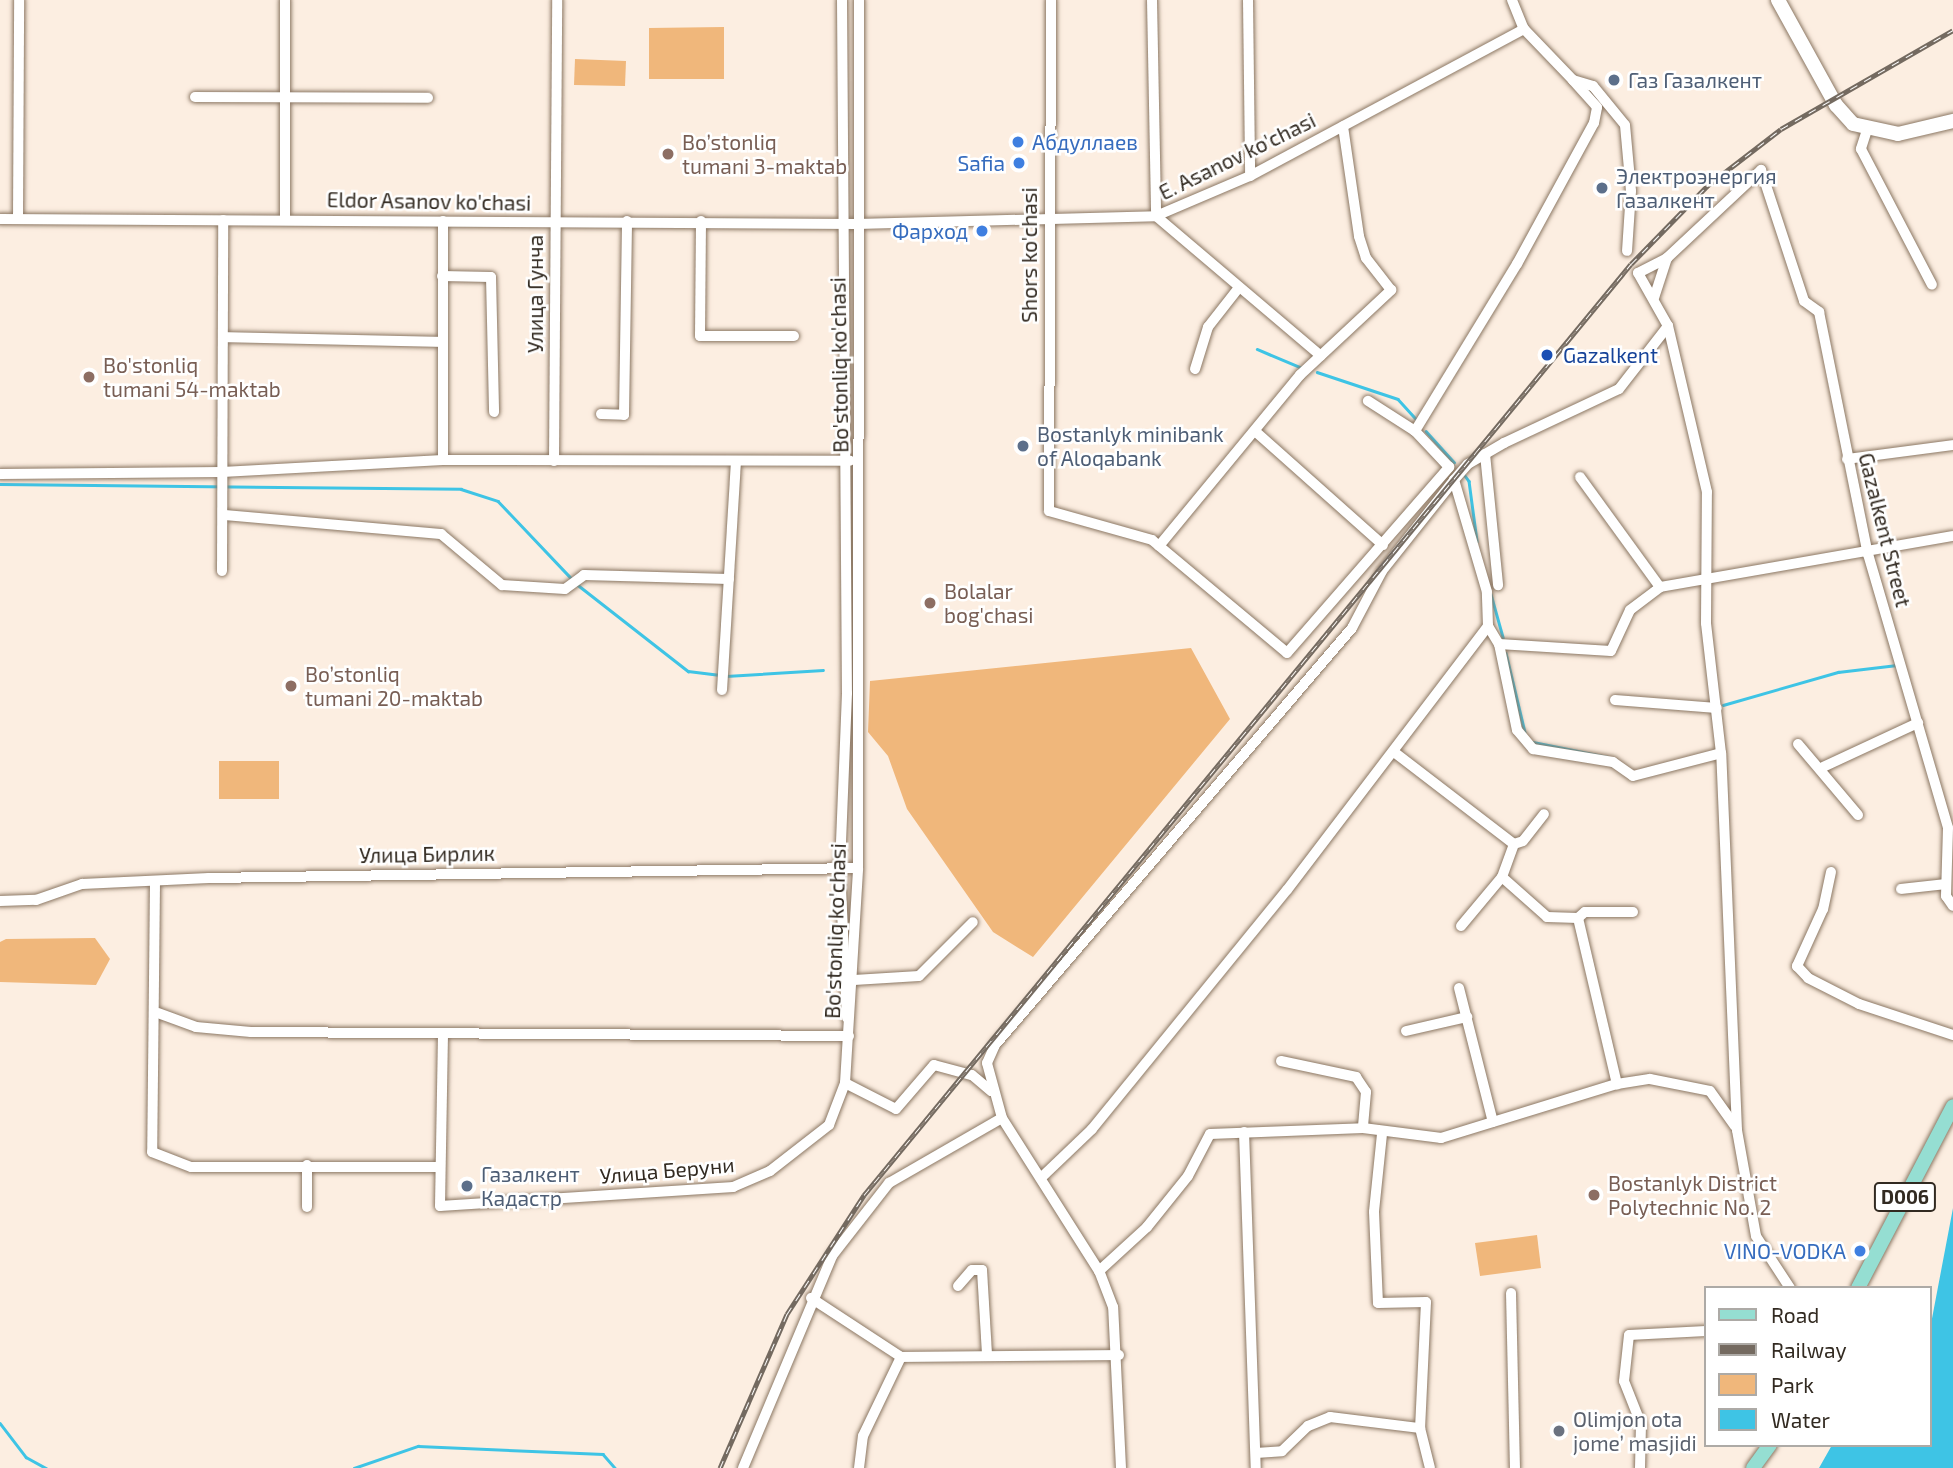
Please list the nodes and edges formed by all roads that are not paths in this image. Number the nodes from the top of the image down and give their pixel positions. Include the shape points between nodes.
1 (19, 0) edge
2 (285, 0) edge
3 (556, 0) edge
4 (842, 0) edge
5 (859, 0) edge
6 (1051, 0) edge
7 (1152, 0) edge
8 (1248, 0) edge
9 (1512, 0) edge
10 (1778, 0) edge
11 (1524, 29) junction
12 (1573, 80) junction
13 (195, 97) dead end
14 (428, 98) dead end
15 (284, 99) junction
16 (1953, 121) edge
17 (1343, 126) junction
18 (1867, 130) junction
19 (1250, 176) junction
20 (1156, 216) junction
21 (0, 219) edge
22 (18, 219) junction
23 (285, 219) junction
24 (223, 220) junction
25 (1047, 220) junction
26 (443, 221) junction
27 (627, 221) junction
28 (701, 221) junction
29 (554, 222) junction
30 (845, 224) junction
31 (857, 224) junction
32 (1627, 251) dead end
33 (1667, 258) junction
34 (442, 276) junction
35 (1932, 285) dead end
36 (1237, 290) junction
37 (1654, 298) junction
38 (1668, 326) junction
39 (794, 336) dead end
40 (223, 337) junction
41 (441, 342) junction
42 (1321, 356) junction
43 (1195, 369) dead end
44 (1368, 401) dead end
45 (494, 412) dead end
46 (601, 414) dead end
47 (1415, 431) junction
48 (1256, 432) junction
49 (1953, 445) edge
50 (1485, 454) junction
51 (1846, 459) junction
52 (443, 460) junction
53 (554, 461) junction
54 (846, 461) junction
55 (736, 462) junction
56 (859, 462) junction
57 (0, 474) edge
58 (223, 475) junction
59 (1580, 477) dead end
60 (1454, 480) junction
61 (224, 515) junction
62 (1953, 536) edge
63 (1383, 545) junction
64 (1159, 546) junction
65 (1868, 554) junction
66 (222, 571) dead end
67 (1710, 578) junction
68 (729, 579) junction
69 (1498, 585) dead end
70 (1660, 587) junction
71 (1488, 626) junction
72 (1499, 644) junction
73 (722, 687) dead end
74 (1615, 700) dead end
75 (1717, 708) junction
76 (1918, 723) junction
77 (1798, 744) dead end
78 (1394, 752) junction
79 (1721, 753) junction
80 (1823, 767) junction
81 (1544, 814) dead end
82 (1858, 815) dead end
83 (1514, 844) junction
84 (840, 868) junction
85 (858, 868) junction
86 (1831, 872) dead end
87 (1502, 877) junction
88 (155, 883) junction
89 (1946, 884) junction
90 (1901, 889) dead end
91 (0, 901) edge
92 (1953, 905) edge
93 (1633, 912) dead end
94 (1578, 918) junction
95 (973, 922) dead end
96 (1461, 926) dead end
97 (854, 980) junction
98 (1459, 988) dead end
99 (158, 1013) junction
100 (1467, 1017) junction
101 (1406, 1031) dead end
102 (443, 1034) junction
103 (1953, 1035) edge
104 (849, 1036) junction
105 (1281, 1061) dead end
106 (845, 1083) junction
107 (1616, 1084) junction
108 (992, 1091) junction
109 (1953, 1106) edge
110 (1002, 1118) junction
111 (1953, 1119) edge
112 (1493, 1122) junction
113 (1363, 1128) junction
114 (1737, 1129) junction
115 (1244, 1132) junction
116 (1382, 1134) junction
117 (307, 1165) junction
118 (439, 1167) junction
119 (1042, 1177) junction
120 (307, 1208) dead end
121 (1099, 1271) junction
122 (958, 1286) dead end
123 (1789, 1286) edge
124 (1859, 1286) edge
125 (1866, 1286) edge
126 (1511, 1293) dead end
127 (811, 1298) junction
128 (1704, 1331) edge
129 (987, 1353) junction
130 (1119, 1355) junction
131 (901, 1357) junction
132 (1420, 1428) junction
133 (1761, 1447) edge
134 (1769, 1447) edge
135 (1256, 1453) junction
136 (743, 1468) edge
137 (861, 1468) edge
138 (1121, 1468) edge
139 (1256, 1468) edge
140 (1430, 1468) edge
141 (1515, 1468) edge
142 (1640, 1468) edge
143 (1745, 1468) edge
144 (1753, 1468) edge

1 - 22 street
2 - 15 street
3 - 29 street, Улица Гунча
4 - 30 street, Bo'stonliq ko'chasi
5 - 31 street, Bo'stonliq ko'chasi
6 - 25 street, Shors ko'chasi
7 - 20 street
8 - 19 street
9 - 11 street
10 - 18 main road via 1836,105
11 - 12 street
11 - 17 street, E. Asanov ko'chasi
12 - 32 street via 1593,86 1625,125 1631,191
12 - 47 street via 1597,107 1594,123 1517,264
13 - 15 street
14 - 15 street
15 - 23 street
16 - 18 main road via 1898,134
17 - 19 street, E. Asanov ko'chasi
17 - 42 street via 1359,236 1366,258 1391,290
18 - 35 street via 1861,149
19 - 20 street, E. Asanov ko'chasi
20 - 25 street, E. Asanov ko'chasi
20 - 36 street
21 - 22 street, Eldor Asanov ko'chasi
22 - 24 street, Eldor Asanov ko'chasi
23 - 24 street, Eldor Asanov ko'chasi
23 - 26 street, Eldor Asanov ko'chasi
24 - 40 street
25 - 31 street, E. Asanov ko'chasi
25 - 64 street, Shors ko'chasi via 1049,511
26 - 29 street, Eldor Asanov ko'chasi
26 - 34 street
27 - 28 street, Eldor Asanov ko'chasi
27 - 29 street, Eldor Asanov ko'chasi
27 - 46 street via 624,415
28 - 30 street, Eldor Asanov ko'chasi
28 - 39 street via 700,336
29 - 53 street, Улица Гунча
30 - 31 street, Eldor Asanov ko'chasi
30 - 54 street, Bo'stonliq ko'chasi
31 - 56 street, Bo'stonliq ko'chasi
33 - 37 street
33 - 37 street via 1638,273
33 - 51 street, Gazalkent Street via 1761,170 1804,301 1819,312
34 - 41 street
34 - 45 street via 491,277
36 - 42 street
36 - 43 street via 1208,327
37 - 38 street
38 - 50 street via 1619,389
38 - 67 street via 1707,492
40 - 41 street
40 - 58 street
41 - 52 street
42 - 48 street
44 - 47 street
47 - 63 street via 1449,467
48 - 63 street
48 - 64 street
49 - 51 street
50 - 60 street
50 - 69 street
51 - 65 street, Gazalkent Street
52 - 53 street
52 - 58 street
53 - 55 street
54 - 55 street
54 - 56 street
54 - 84 street, Bo'stonliq ko'chasi
55 - 68 street
56 - 85 street, Bo'stonliq ko'chasi
57 - 58 street
58 - 61 street
59 - 70 street
60 - 71 street via 1487,592
60 - 108 street via 1382,570 1352,628 995,1045 987,1063
61 - 66 street
61 - 68 street via 441,534 502,585 565,589 584,575
62 - 65 street
63 - 64 street via 1287,653
65 - 67 street
65 - 76 street, Gazalkent Street
67 - 70 street
67 - 75 street via 1706,623
68 - 73 street
70 - 72 street via 1630,610 1611,651
71 - 72 street
71 - 78 street
72 - 79 street via 1517,730 1533,748 1613,762 1633,776
74 - 75 street
75 - 79 street
76 - 80 street
76 - 89 street, Gazalkent Street via 1948,828
77 - 80 street
78 - 83 street
78 - 119 street via 1092,1129
79 - 114 street
80 - 82 street
81 - 83 street via 1523,841
83 - 87 street
84 - 85 street, Улица Бирлик
84 - 88 street, Улица Бирлик via 397,873
84 - 104 street, Bo'stonliq ko'chasi via 841,981
85 - 97 street, Bo'stonliq ko'chasi
86 - 103 street via 1823,909 1797,966 1808,978 1859,1003
87 - 94 street via 1547,917
87 - 96 street
88 - 91 street, Улица Бирлик via 82,884 36,900
88 - 99 street
89 - 90 street
89 - 92 street, Gazalkent Street
93 - 94 street via 1586,912
94 - 107 street
95 - 97 street via 919,976
97 - 104 street, Bo'stonliq ko'chasi
98 - 100 street
99 - 102 street via 225,1031
99 - 117 street via 152,1152 191,1167
100 - 101 street
100 - 112 street
102 - 104 street
102 - 118 street
104 - 106 street, Улица Беруни
105 - 113 street via 1356,1077 1366,1092
106 - 108 street via 896,1109 934,1065 972,1074
106 - 118 street, Улица Беруни via 829,1125 809,1144 733,1188 440,1206
107 - 112 street
107 - 114 street via 1659,1080 1700,1086 1717,1097
108 - 110 street
109 - 124 main road, D006
110 - 119 street
110 - 127 street via 889,1183 832,1256
111 - 125 main road, D006
112 - 116 street via 1441,1138
113 - 115 street
113 - 116 street
114 - 123 street via 1756,1236
115 - 121 street via 1210,1134 1188,1176 1147,1227
115 - 135 street
116 - 132 street via 1374,1212 1378,1303 1426,1302
117 - 118 street
117 - 120 street
119 - 121 street
121 - 130 street via 1113,1307
122 - 129 street via 972,1270 982,1270
126 - 141 street
127 - 131 street
127 - 136 street
128 - 142 street via 1629,1335 1624,1381 1641,1424
129 - 130 street
129 - 131 street
130 - 138 street
131 - 137 street via 863,1436
132 - 135 street via 1330,1417 1308,1426 1282,1451
132 - 140 street
133 - 143 main road
134 - 144 main road
135 - 139 street

